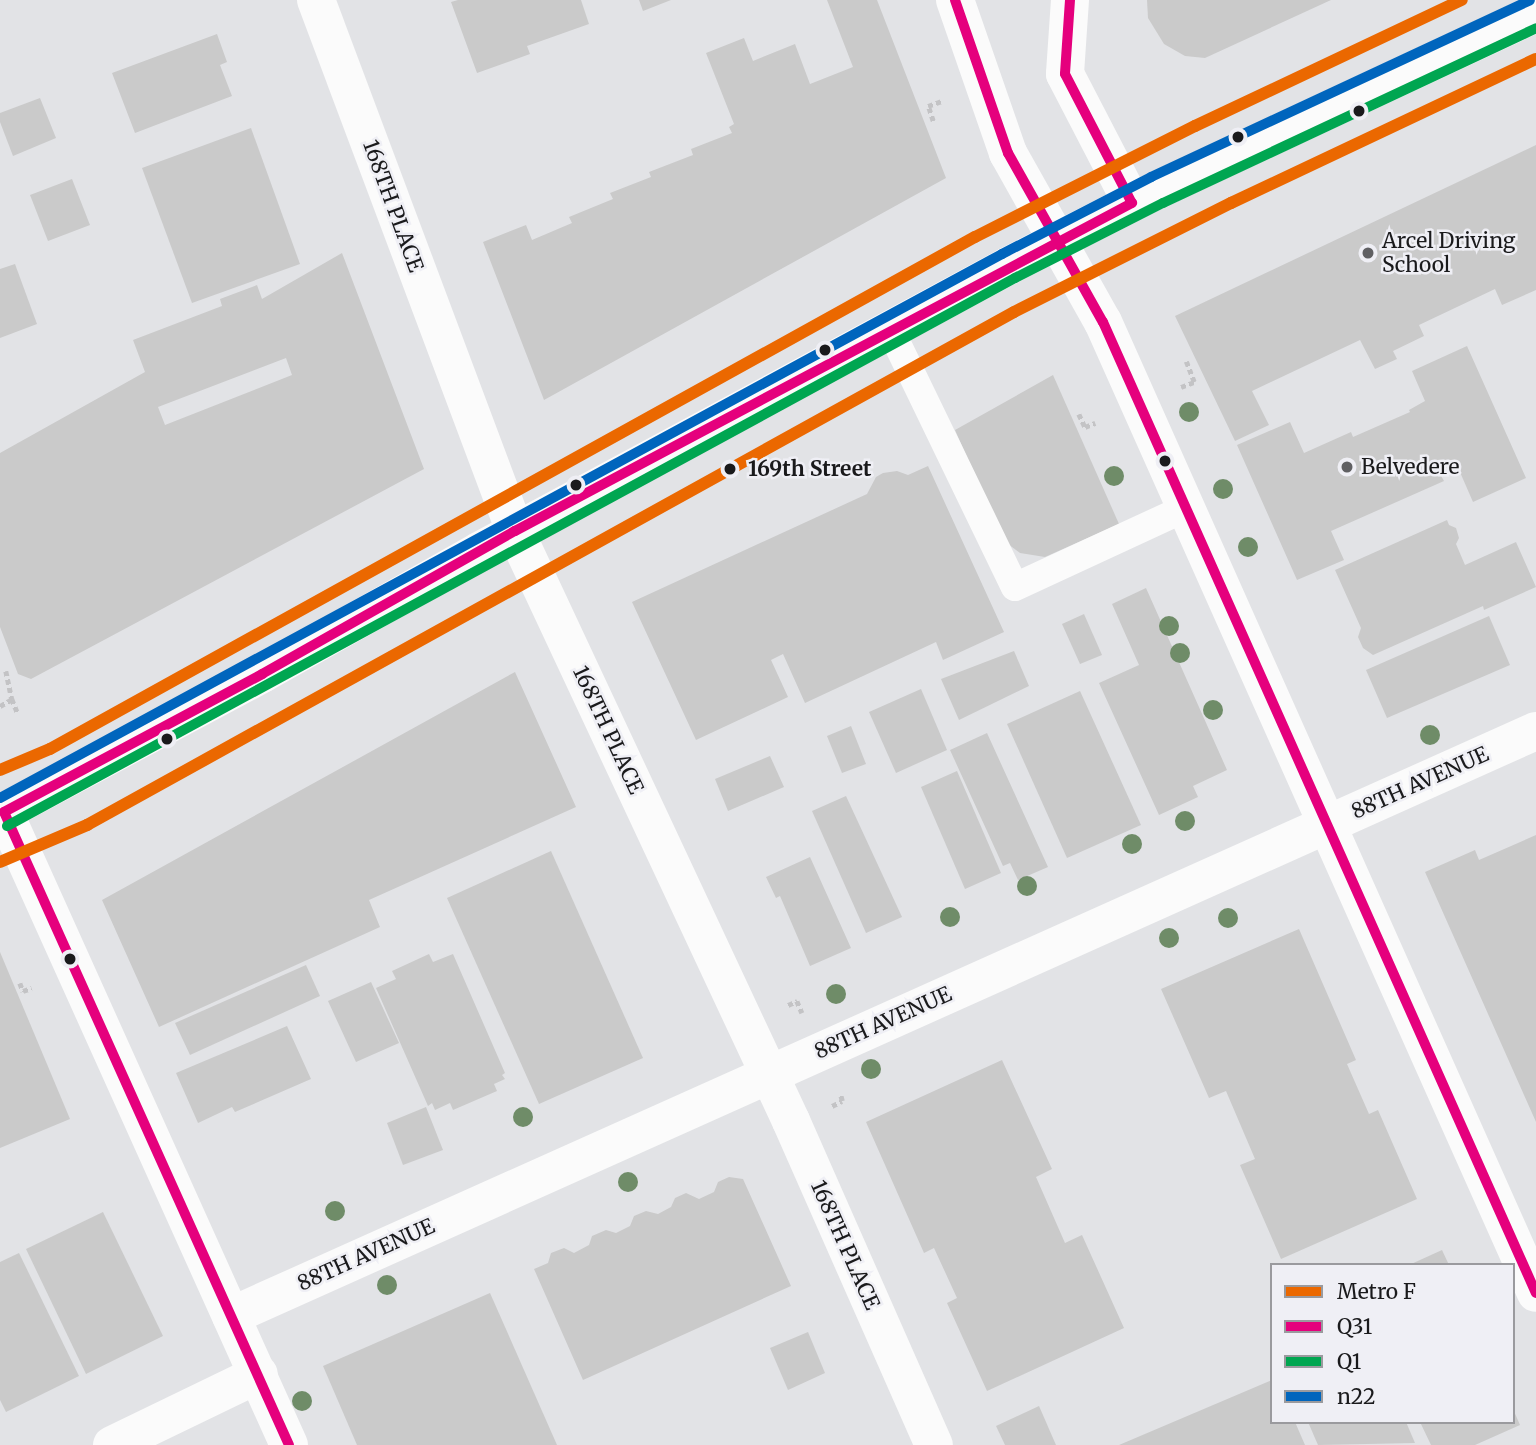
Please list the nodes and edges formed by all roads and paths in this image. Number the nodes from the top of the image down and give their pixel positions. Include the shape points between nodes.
1 (316, 0) edge
2 (955, 0) edge
3 (1070, 0) edge
4 (1536, 13) edge
5 (943, 100) dead end
6 (933, 121) dead end
7 (1132, 203) junction
8 (1056, 242) junction
9 (891, 331) junction
10 (1186, 361) dead end
11 (1181, 387) dead end
12 (1079, 414) dead end
13 (1095, 423) dead end
14 (1186, 508) junction
15 (515, 531) junction
16 (6, 671) dead end
17 (12, 699) junction
18 (0, 706) edge
19 (18, 714) dead end
20 (1536, 731) edge
21 (1, 809) edge
22 (1328, 824) junction
23 (20, 983) dead end
24 (32, 988) dead end
25 (780, 1008) dead end
26 (802, 1014) dead end
27 (770, 1074) junction
28 (1536, 1293) edge
29 (231, 1316) junction
30 (259, 1374) junction
31 (112, 1445) edge
32 (289, 1445) edge
33 (934, 1445) edge

1 - 15 street, 168TH PLACE
2 - 8 street via 1008,153
3 - 7 street via 1065,74
4 - 7 street
5 - 6 path via 928,106
7 - 8 street
8 - 9 street
8 - 14 street via 1103,322
9 - 14 lane via 1015,587
9 - 15 street
10 - 11 path via 1194,382
12 - 13 path via 1085,427
14 - 22 street
15 - 21 street via 262,674
15 - 27 street, 168TH PLACE
16 - 17 path
17 - 18 path
17 - 19 path
20 - 22 street, 88TH AVENUE
21 - 29 street
22 - 27 street, 88TH AVENUE
22 - 28 street
23 - 24 path via 23,991
25 - 26 path via 797,1001
27 - 29 street, 88TH AVENUE
27 - 33 street, 168TH PLACE
29 - 30 street
30 - 31 street
30 - 32 street

